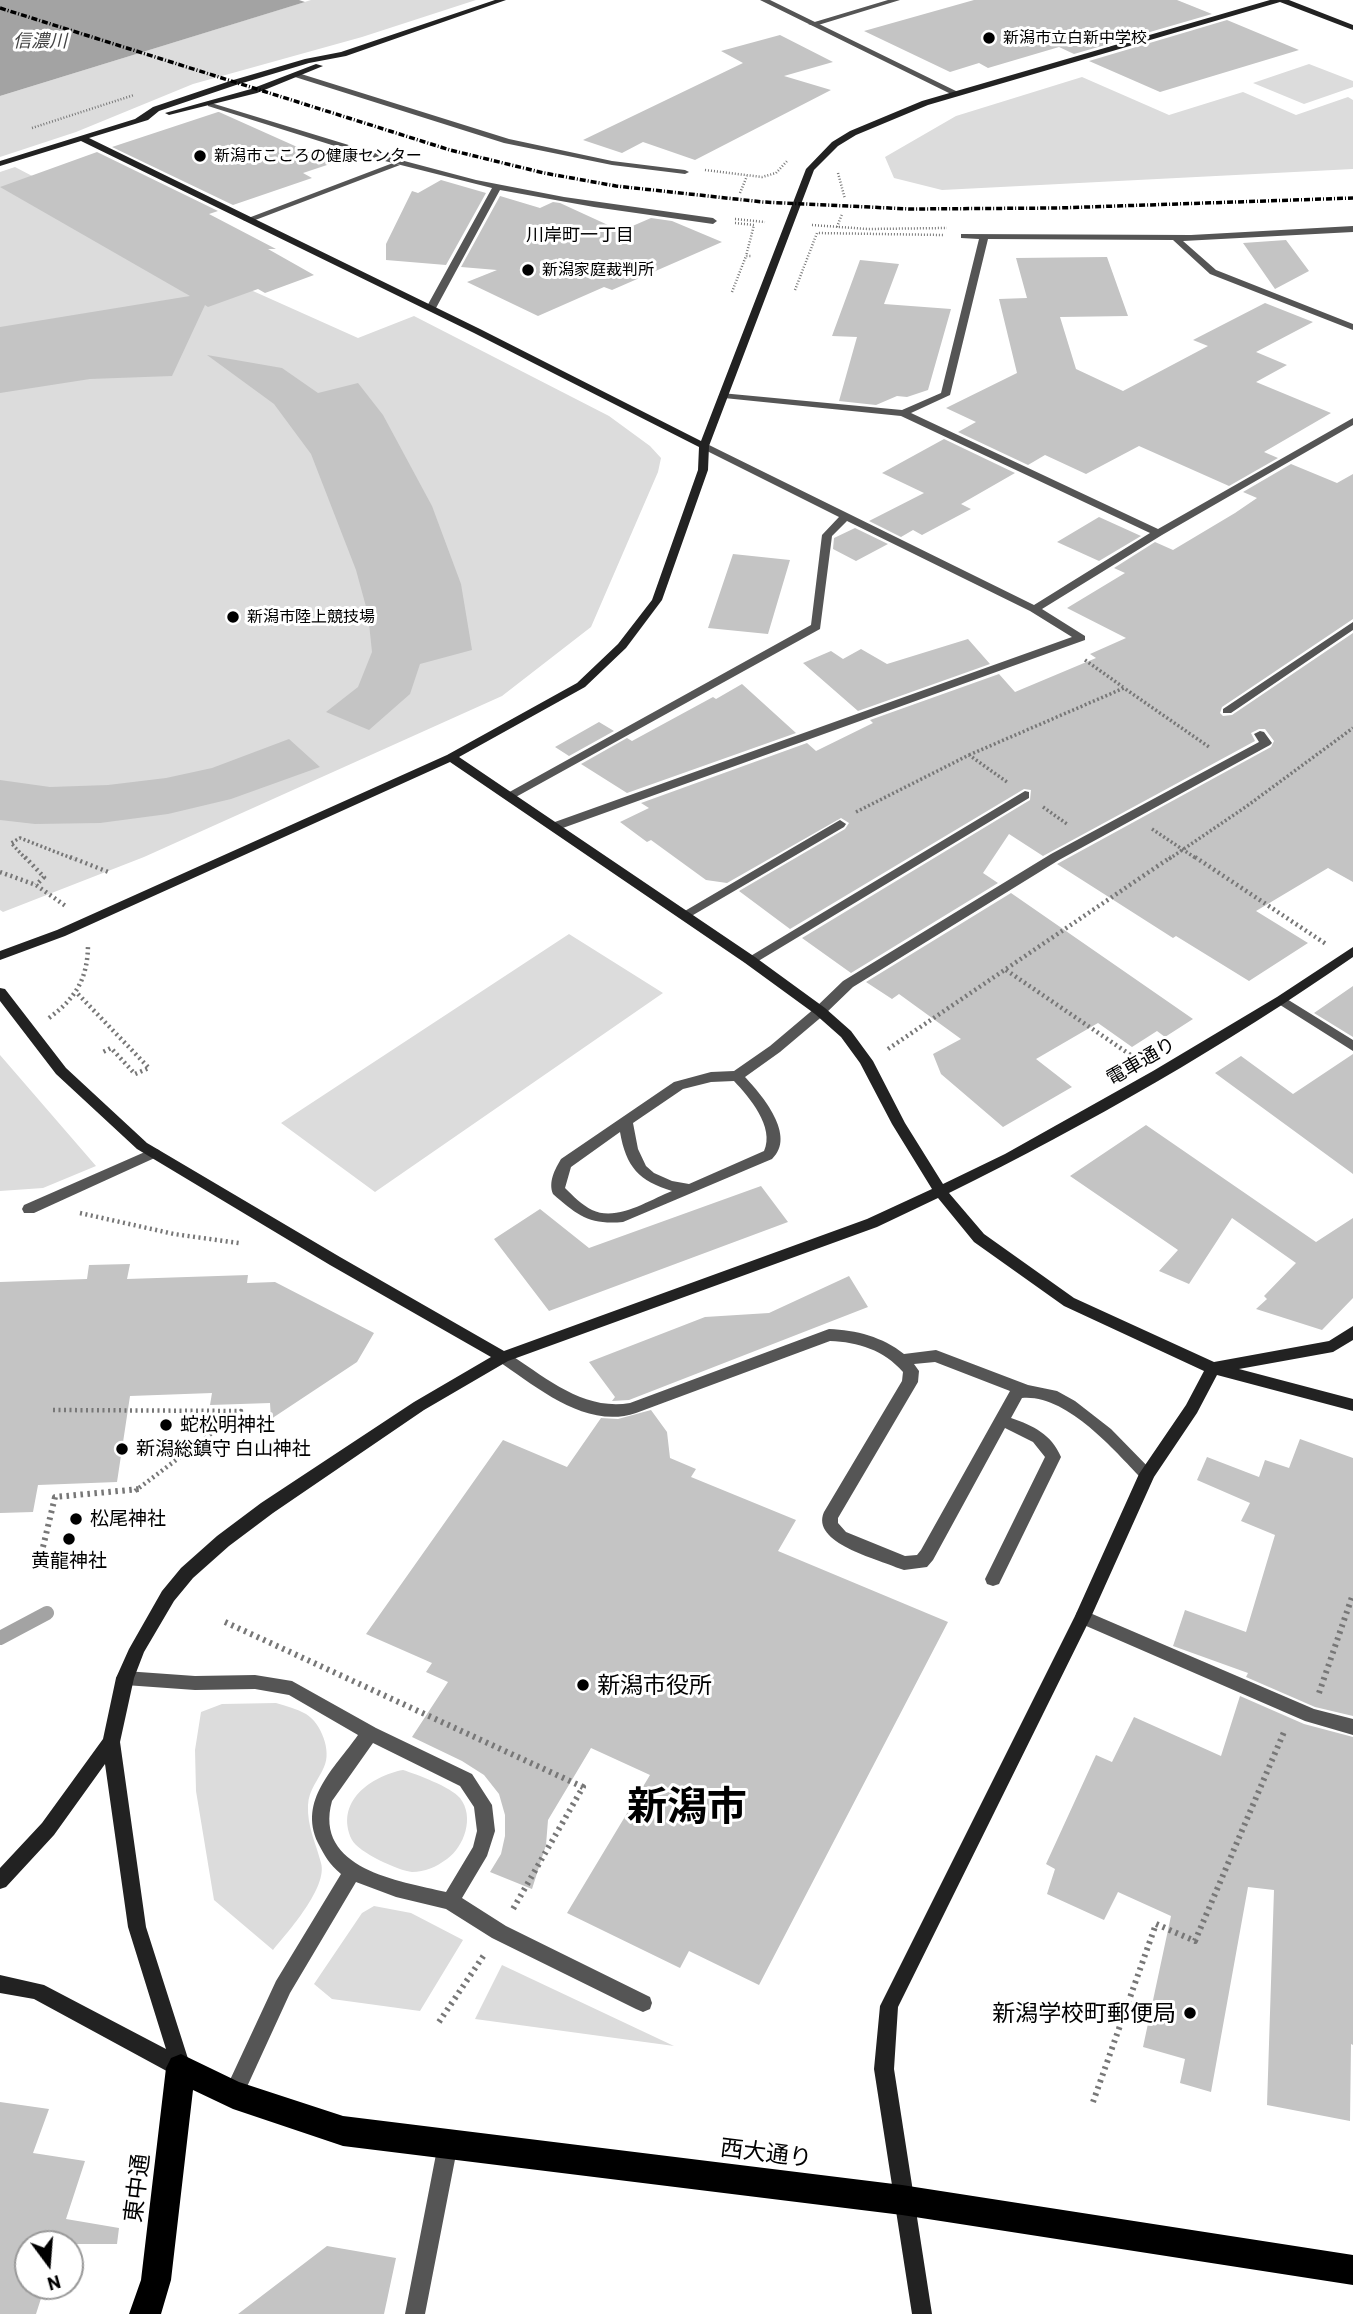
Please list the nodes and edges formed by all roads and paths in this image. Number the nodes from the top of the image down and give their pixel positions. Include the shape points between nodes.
1 (502, 0) edge
2 (764, 0) edge
3 (896, 0) edge
4 (1281, 0) edge
5 (812, 23) junction
6 (1353, 28) edge
7 (343, 54) junction
8 (298, 75) junction
9 (956, 93) junction
10 (211, 104) junction
11 (95, 107) dead end
12 (138, 120) junction
13 (24, 131) dead end
14 (82, 138) junction
15 (835, 144) junction
16 (0, 164) edge
17 (396, 165) dead end
18 (685, 172) joint
19 (747, 176) junction
20 (497, 187) junction
21 (740, 193) dead end
22 (842, 214) dead end
23 (247, 220) junction
24 (713, 220) joint
25 (1353, 229) edge
26 (836, 231) junction
27 (1327, 231) junction
28 (964, 236) joint
29 (984, 237) junction
30 (1175, 238) junction
31 (1353, 240) edge
32 (755, 254) dead end
33 (746, 256) junction
34 (794, 290) dead end
35 (732, 292) dead end
36 (431, 308) junction
37 (1353, 327) edge
38 (724, 395) junction
39 (903, 413) junction
40 (1353, 421) edge
41 (704, 446) junction
42 (845, 517) junction
43 (1158, 533) junction
44 (1034, 609) junction
45 (1353, 625) edge
46 (1063, 645) junction
47 (1124, 688) junction
48 (1227, 711) dead end
49 (1353, 728) edge
50 (1260, 734) dead end
51 (970, 755) junction
52 (452, 757) junction
53 (1230, 761) junction
54 (510, 795) junction
55 (1025, 795) junction
56 (1132, 815) junction
57 (840, 824) joint
58 (556, 826) junction
59 (1088, 838) junction
60 (1181, 849) junction
61 (111, 873) dead end
62 (36, 885) dead end
63 (684, 915) junction
64 (1349, 953) edge
65 (0, 956) edge
66 (750, 960) junction
67 (1006, 970) junction
68 (0, 992) edge
69 (78, 994) dead end
70 (1282, 1000) junction
71 (820, 1011) junction
72 (1353, 1046) edge
73 (102, 1053) dead end
74 (866, 1061) junction
75 (1158, 1074) junction
76 (737, 1076) junction
77 (626, 1122) junction
78 (154, 1153) junction
79 (692, 1188) junction
80 (940, 1191) junction
81 (34, 1207) joint
82 (239, 1243) dead end
83 (1353, 1332) edge
84 (503, 1357) junction
85 (903, 1360) junction
86 (1213, 1368) junction
87 (1024, 1390) junction
88 (1353, 1405) edge
89 (53, 1410) dead end
90 (1000, 1420) junction
91 (1147, 1474) junction
92 (43, 1547) dead end
93 (993, 1579) dead end
94 (1353, 1594) edge
95 (1083, 1618) junction
96 (125, 1678) junction
97 (1294, 1709) junction
98 (1311, 1716) junction
99 (1353, 1727) edge
100 (370, 1733) junction
101 (111, 1742) junction
102 (352, 1872) junction
103 (0, 1881) edge
104 (450, 1901) junction
105 (0, 1984) edge
106 (643, 2003) dead end
107 (181, 2068) junction
108 (233, 2095) junction
109 (1093, 2102) dead end
110 (448, 2144) junction
111 (902, 2200) junction
112 (1353, 2270) edge
113 (145, 2314) edge
114 (415, 2314) edge
115 (922, 2314) edge

1 - 7 street
2 - 5 street
3 - 5 street
4 - 6 street
4 - 9 street
5 - 9 street
7 - 8 street
7 - 12 street via 269,72 156,109
8 - 10 street
8 - 18 street via 507,141 612,163
9 - 15 street via 873,122
10 - 12 street
10 - 20 street via 341,146
11 - 13 path
12 - 14 street
14 - 16 street
14 - 23 street
15 - 19 path via 813,139 776,173
15 - 38 street via 810,169
17 - 23 street
18 - 19 path via 693,168
19 - 21 path
20 - 24 street
20 - 36 street
22 - 26 path
23 - 36 street
24 - 33 path via 754,225
25 - 27 street
26 - 28 path
26 - 34 path via 815,234
27 - 30 street
27 - 31 street
28 - 29 street
29 - 30 street
29 - 39 street via 945,395
30 - 37 street via 1213,272
32 - 33 path
33 - 35 path
36 - 41 street
38 - 39 street
38 - 41 street
39 - 43 street
40 - 43 street
41 - 42 street
41 - 52 street via 703,470 657,600 622,646 581,685
42 - 44 street
42 - 54 street via 827,536 816,627
43 - 44 street
44 - 46 street via 1081,638
45 - 48 street
46 - 47 path
46 - 58 street
47 - 51 path
47 - 53 path
49 - 60 path
50 - 53 street via 1266,743
51 - 55 path
51 - 57 path via 849,815
52 - 54 street
52 - 65 street via 61,933
53 - 56 street
54 - 58 street
55 - 59 path
55 - 66 street
56 - 59 street
56 - 60 path
57 - 63 street
58 - 63 street
59 - 71 street via 848,984
60 - 64 path
60 - 67 path
61 - 62 path via 20,838 11,843 44,877
63 - 66 street
64 - 70 street, 電車通り
66 - 71 street
67 - 74 path
67 - 75 path
68 - 78 street via 61,1071
69 - 73 path via 149,1068 135,1074 111,1048
70 - 72 street
70 - 75 street, 電車通り
71 - 74 street via 846,1034
71 - 76 street
74 - 80 street
75 - 80 street, 電車通り
76 - 77 street via 679,1085
76 - 79 street via 751,1090 773,1132 772,1152
77 - 79 street via 630,1150 641,1170 670,1186
77 - 79 street via 566,1163 558,1190 600,1220 622,1217
78 - 81 street
78 - 84 street
80 - 84 street, 電車通り via 872,1223
80 - 86 street via 979,1238 1069,1302
81 - 82 path
83 - 86 street via 1333,1346
84 - 85 street via 553,1389 610,1412 631,1409 829,1335 857,1338
84 - 96 street, 電車通り via 419,1406 223,1541 168,1597
85 - 87 street via 936,1356
85 - 90 street via 911,1371 910,1382 830,1517 833,1532 840,1537 904,1563 921,1562
86 - 88 street
86 - 91 street via 1192,1409
87 - 90 street via 1013,1396
87 - 91 street via 1073,1408 1106,1431
89 - 92 path via 241,1411 138,1491 55,1497
90 - 93 street via 1041,1437 1054,1457
91 - 95 street
94 - 98 path
95 - 97 street
95 - 111 street via 890,2007 884,2069
96 - 100 street via 255,1682 292,1688
96 - 101 street, 電車通り
97 - 98 street
97 - 109 path via 1195,1941 1156,1924
98 - 99 street
100 - 102 street via 324,1798 320,1812 325,1843
100 - 104 street via 466,1780 483,1805 486,1831 481,1850
101 - 103 street via 48,1829
101 - 107 street via 137,1927
102 - 104 street via 396,1889
102 - 108 street via 283,1987
104 - 106 street via 499,1932
105 - 107 street via 37,1991
107 - 108 highway, 西大通り
107 - 113 highway, 東中通 via 156,2280
108 - 110 highway, 西大通り via 343,2131
110 - 111 highway, 西大通り
110 - 114 street
111 - 112 highway, 西大通り
111 - 115 street

